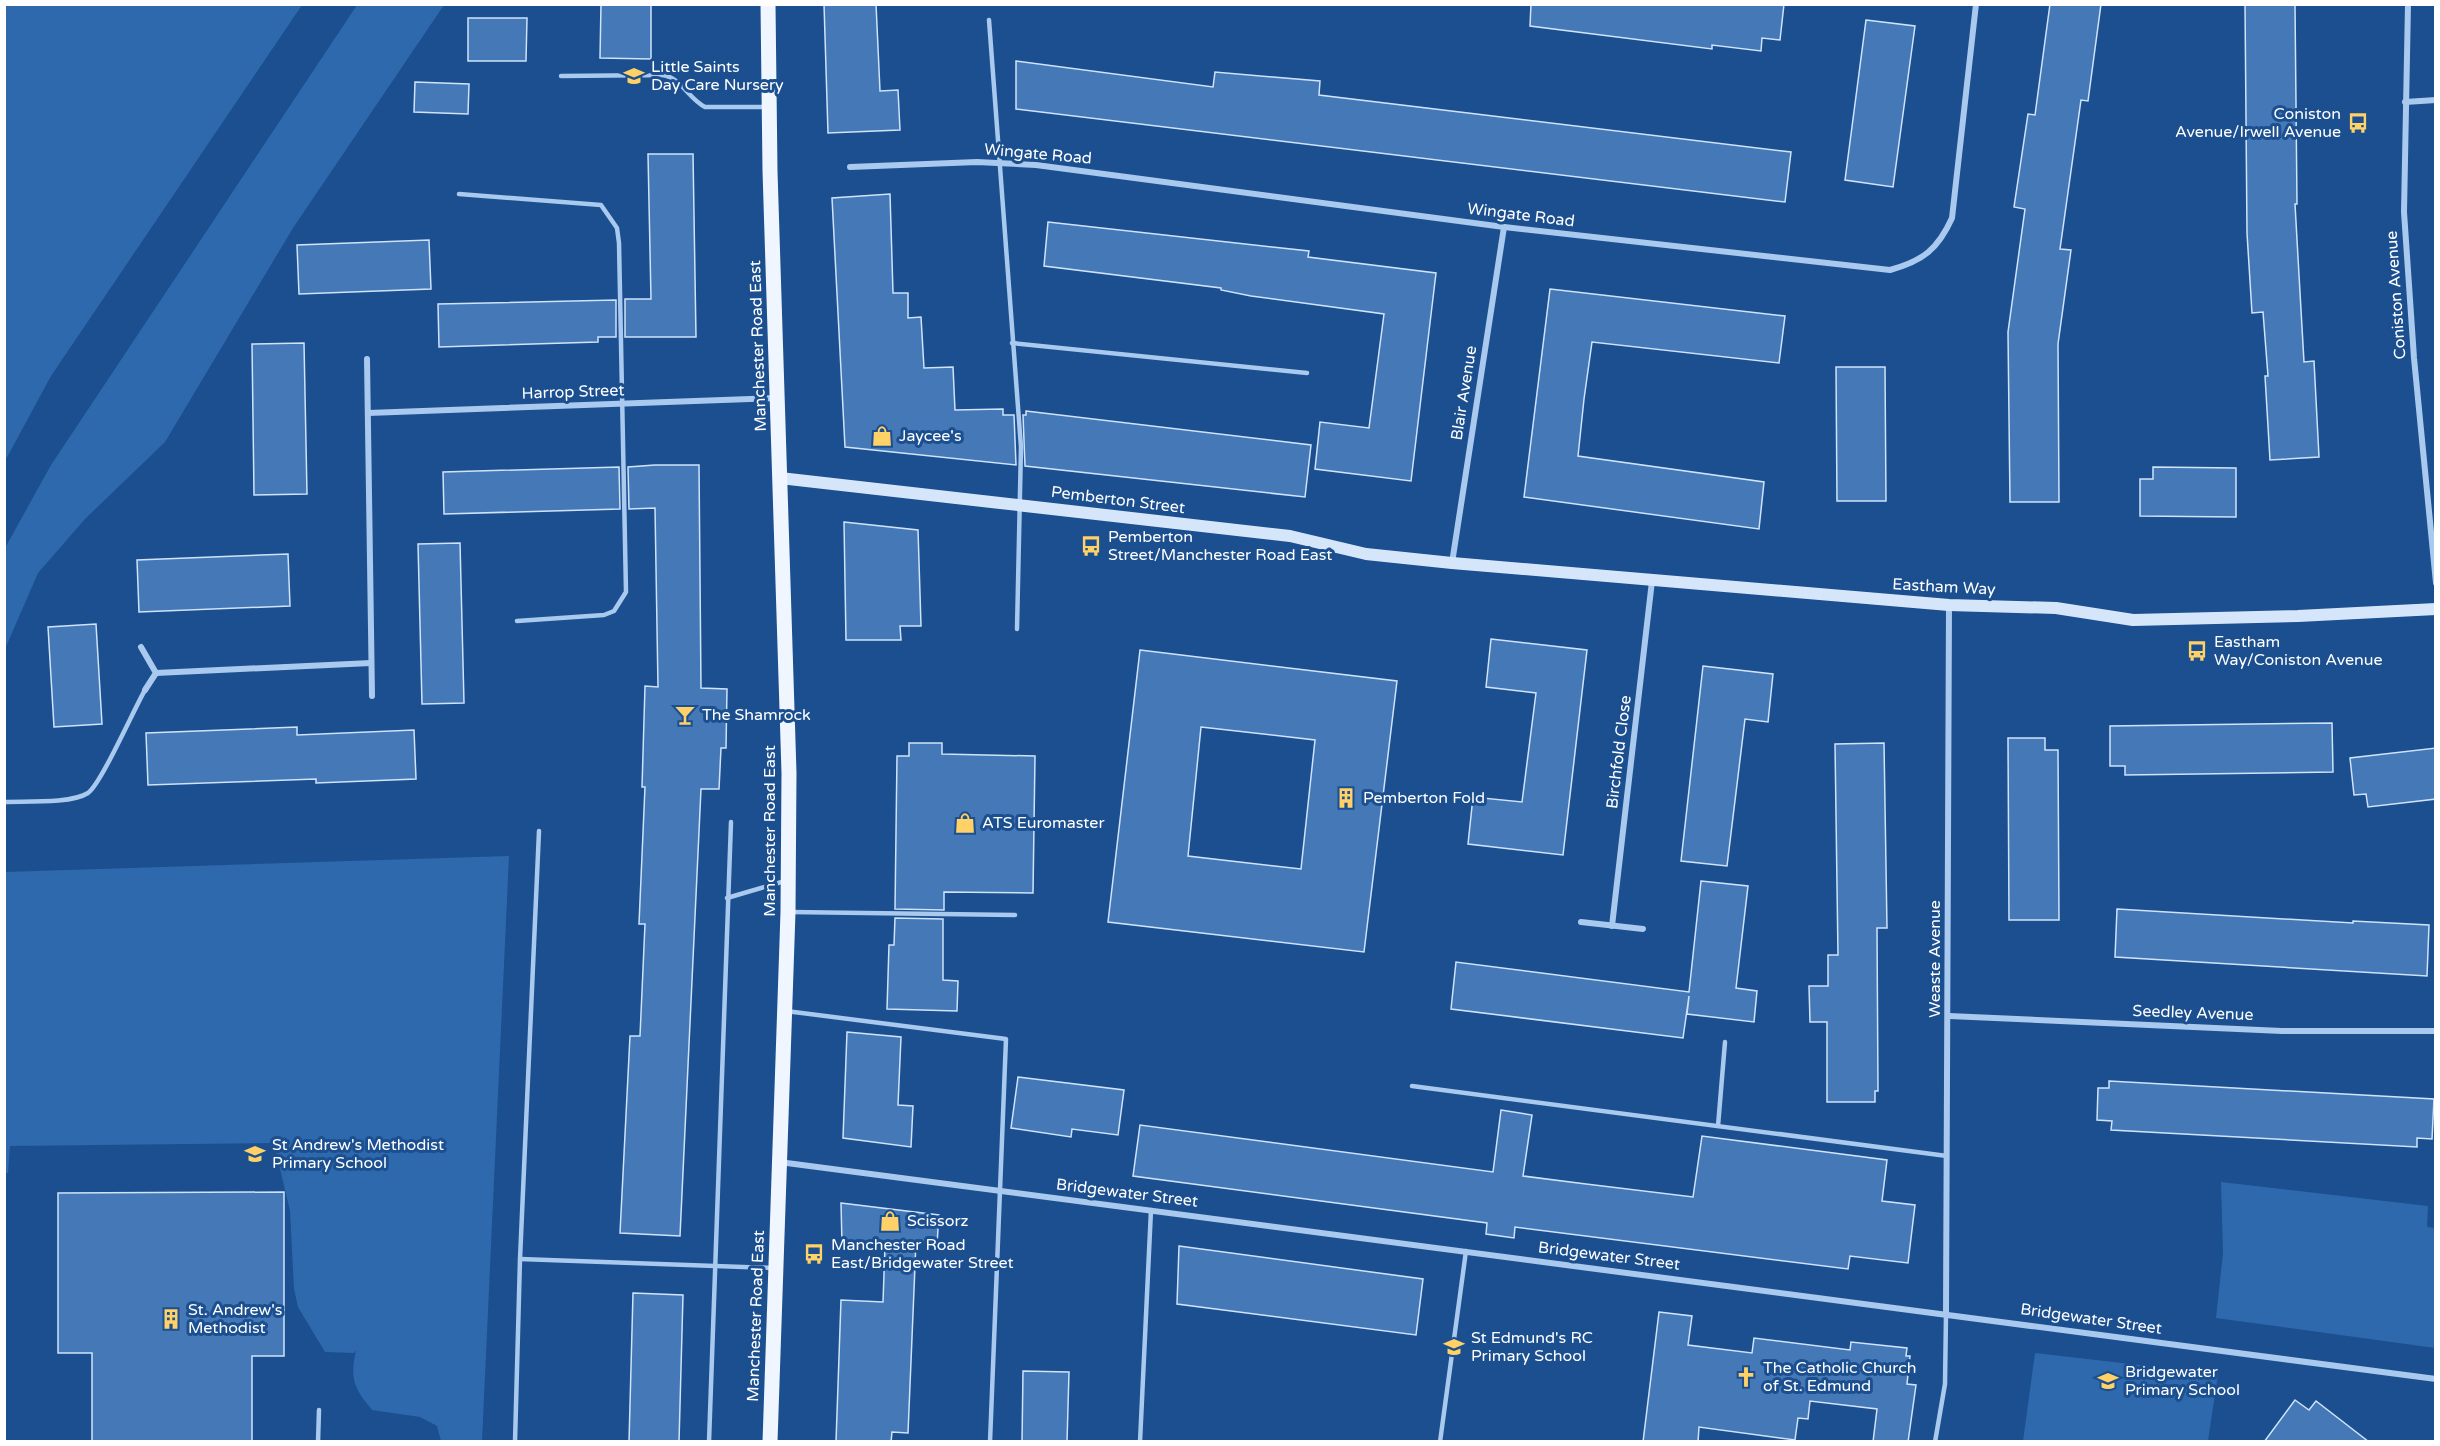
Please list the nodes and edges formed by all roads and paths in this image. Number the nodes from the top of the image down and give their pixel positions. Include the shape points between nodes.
1 (768, 4) edge
2 (1976, 4) edge
3 (2408, 4) edge
4 (989, 20) dead end
5 (561, 76) dead end
6 (2436, 100) edge
7 (2405, 102) junction
8 (769, 107) junction
9 (999, 163) junction
10 (850, 167) dead end
11 (459, 194) dead end
12 (1504, 227) junction
13 (1012, 343) junction
14 (367, 359) dead end
15 (1307, 373) dead end
16 (779, 398) junction
17 (622, 404) junction
18 (368, 413) junction
19 (780, 478) junction
20 (1020, 505) junction
21 (1452, 563) junction
22 (1652, 581) junction
23 (2436, 583) edge
24 (1949, 605) junction
25 (2436, 609) edge
26 (517, 621) dead end
27 (1017, 629) dead end
28 (141, 647) dead end
29 (371, 663) junction
30 (156, 673) junction
31 (145, 690) joint
32 (372, 696) dead end
33 (4, 802) edge
34 (730, 822) dead end
35 (540, 831) dead end
36 (789, 880) junction
37 (727, 898) junction
38 (788, 912) junction
39 (1016, 915) dead end
40 (1581, 922) dead end
41 (1612, 926) junction
42 (1643, 929) dead end
43 (784, 1011) junction
44 (1948, 1016) junction
45 (2436, 1031) edge
46 (1725, 1042) dead end
47 (1412, 1086) dead end
48 (1718, 1126) junction
49 (1947, 1156) junction
50 (779, 1162) junction
51 (999, 1190) junction
52 (1151, 1210) junction
53 (1466, 1251) junction
54 (520, 1259) junction
55 (714, 1266) junction
56 (776, 1268) junction
57 (1946, 1314) junction
58 (2436, 1379) edge
59 (319, 1410) dead end
60 (318, 1442) edge
61 (515, 1442) edge
62 (709, 1442) edge
63 (770, 1442) edge
64 (990, 1442) edge
65 (1140, 1442) edge
66 (1440, 1442) edge
67 (1935, 1442) edge

1 - 8 main road, Manchester Road East
2 - 12 street, Wingate Road via 1952,218 1935,248 1906,266 1890,270
3 - 7 street, Coniston Avenue
4 - 9 lane
5 - 8 lane via 663,75 672,77 705,107
6 - 7 street
7 - 23 street, Coniston Avenue via 2404,212
8 - 16 main road, Manchester Road East
9 - 10 street, Wingate Road
9 - 12 street, Wingate Road
9 - 13 lane
11 - 17 lane via 601,206 609,214 620,243
12 - 21 street, Blair Avenue
13 - 15 lane
13 - 20 lane
14 - 18 street
16 - 17 street, Harrop Street
16 - 19 main road, Manchester Road East
17 - 18 street, Harrop Street
17 - 26 lane via 626,592 622,602 604,615
18 - 29 street
19 - 20 street, Pemberton Street
19 - 36 main road, Manchester Road East
20 - 21 street, Pemberton Street via 1290,536 1366,554
20 - 27 lane
21 - 22 street, Eastham Way
22 - 24 street, Eastham Way
22 - 41 street, Birchfold Close
24 - 25 street, Eastham Way via 2056,608 2133,620
24 - 44 street, Weaste Avenue
28 - 30 street
29 - 30 street
29 - 32 street
30 - 31 street
31 - 33 lane via 89,792 75,798
34 - 37 lane
35 - 54 lane
36 - 37 lane
36 - 38 main road, Manchester Road East
37 - 55 lane
38 - 39 lane
38 - 43 main road, Manchester Road East
40 - 41 street
41 - 42 street
43 - 50 main road, Manchester Road East
43 - 51 lane via 1006,1039
44 - 45 street, Seedley Avenue via 2282,1031
44 - 49 street, Weaste Avenue
46 - 48 lane
47 - 48 lane
48 - 49 lane
49 - 57 street, Weaste Avenue
50 - 51 street, Bridgewater Street
50 - 56 main road, Manchester Road East
51 - 52 street, Bridgewater Street
51 - 64 lane
52 - 53 street, Bridgewater Street
52 - 65 lane
53 - 57 street, Bridgewater Street
53 - 66 lane
54 - 55 lane
54 - 61 lane
55 - 56 lane
55 - 62 lane
56 - 63 main road, Manchester Road East
57 - 58 street, Bridgewater Street
57 - 67 lane via 1945,1384
59 - 60 lane

